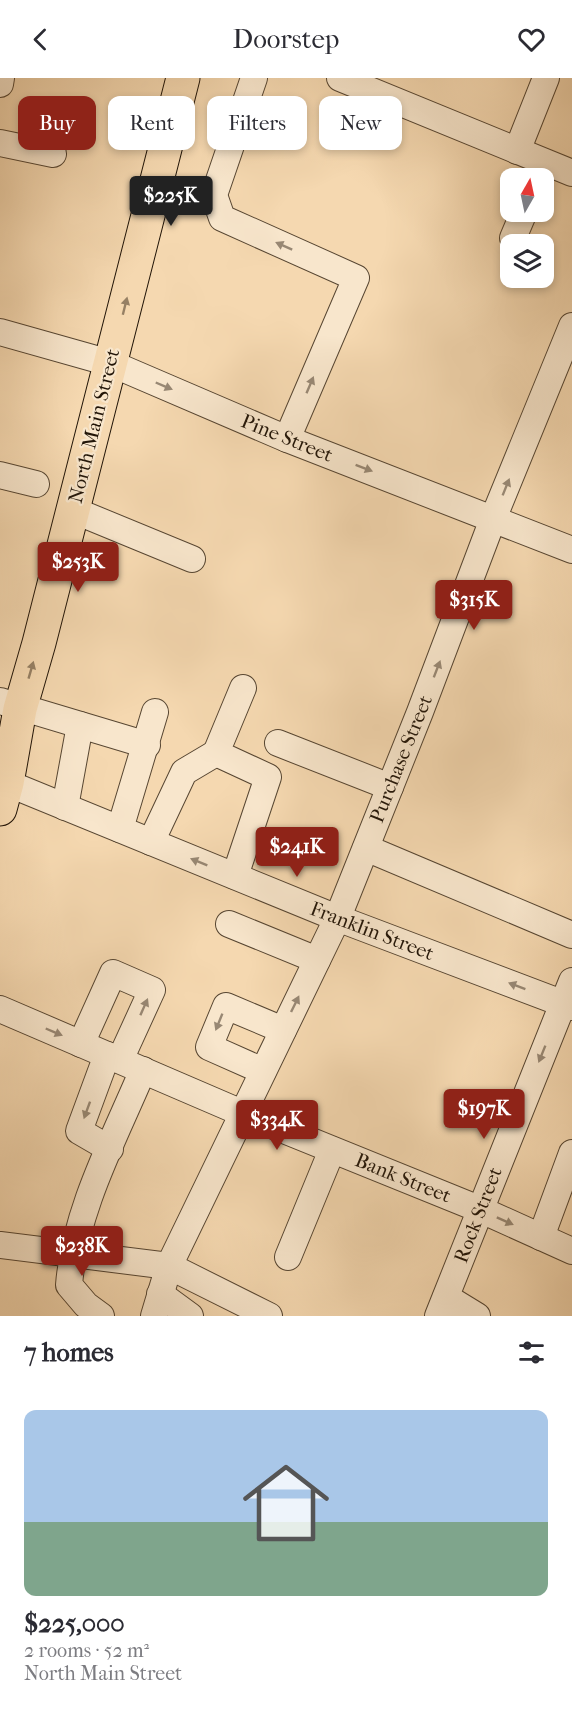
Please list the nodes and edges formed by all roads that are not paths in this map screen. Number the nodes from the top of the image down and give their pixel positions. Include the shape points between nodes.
1 (1, 78) edge
2 (183, 78) edge
3 (254, 78) edge
4 (340, 78) edge
5 (546, 78) edge
6 (0, 84) edge
7 (0, 143) edge
8 (517, 151) junction
9 (53, 154) dead end
10 (538, 168) edge
11 (554, 171) edge
12 (572, 173) edge
13 (572, 326) edge
14 (0, 332) edge
15 (110, 363) junction
16 (288, 439) junction
17 (0, 475) edge
18 (36, 484) dead end
19 (73, 510) junction
20 (493, 519) junction
21 (572, 550) edge
22 (192, 559) dead end
23 (243, 688) dead end
24 (10, 705) edge
25 (155, 712) dead end
26 (80, 725) junction
27 (278, 743) dead end
28 (147, 746) junction
29 (216, 753) junction
30 (390, 787) junction
31 (4, 796) edge
32 (65, 807) junction
33 (120, 829) junction
34 (152, 842) junction
35 (366, 848) junction
36 (235, 876) junction
37 (337, 918) junction
38 (229, 924) dead end
39 (572, 935) edge
40 (317, 960) junction
41 (569, 997) edge
42 (0, 1009) edge
43 (283, 1030) junction
44 (81, 1044) junction
45 (123, 1062) junction
46 (263, 1071) junction
47 (242, 1113) junction
48 (110, 1149) junction
49 (332, 1149) junction
50 (572, 1154) edge
51 (479, 1209) junction
52 (541, 1237) junction
53 (0, 1245) edge
54 (572, 1251) edge
55 (72, 1254) junction
56 (288, 1257) dead end
57 (169, 1266) junction
58 (157, 1305) edge
59 (442, 1306) edge
60 (101, 1316) edge
61 (190, 1316) edge
62 (269, 1316) edge
63 (477, 1316) edge

1 - 6 street
15 -> 2 main road, North Main Street
16 -> 3 street via 356,278 222,218 214,195
4 - 8 street
5 - 8 street
7 - 9 street
8 - 10 street
11 - 12 street
20 -> 13 street, Purchase Street
14 - 15 street, Pine Street
15 -> 16 street, Pine Street
15 - 19 main road, North Main Street
16 -> 20 street, Pine Street
17 - 18 street
19 - 22 street
24 -> 19 main road, North Main Street
20 - 21 street, Pine Street
30 -> 20 street, Purchase Street
23 - 29 street
24 - 26 street
24 - 31 main road, North Main Street
25 - 28 street
26 - 28 street
26 - 32 street
27 - 30 street
28 - 33 street
29 - 34 street via 184,772
29 - 36 street via 268,777
30 - 35 street, Purchase Street
31 - 32 street, Franklin Street
32 - 33 street, Franklin Street
33 - 34 street, Franklin Street
36 -> 34 street, Franklin Street
35 - 37 street, Purchase Street
35 - 39 street
36 - 37 street, Franklin Street
37 - 40 street, Purchase Street
41 -> 37 street, Franklin Street
38 - 40 street
43 -> 40 street, Purchase Street
41 -> 51 street, Rock Street
42 -> 44 street, Bank Street
43 - 46 street, Purchase Street
43 -> 46 street via 226,1006 209,1047
44 - 45 street, Bank Street
45 -> 44 street via 152,990 113,973
45 - 47 street, Bank Street
45 - 48 street
45 -> 48 street via 79,1131
46 - 47 street, Purchase Street
47 - 49 street, Bank Street
47 - 57 street, Purchase Street
48 - 55 street via 82,1217
49 - 51 street, Bank Street
49 - 56 street
50 - 52 street
51 -> 52 street, Bank Street
51 - 59 street, Rock Street
52 - 54 street, Bank Street
53 - 55 street
55 - 57 street
55 - 60 street via 69,1285
57 - 58 street, Purchase Street
57 - 62 street
58 - 61 street
59 - 63 street

